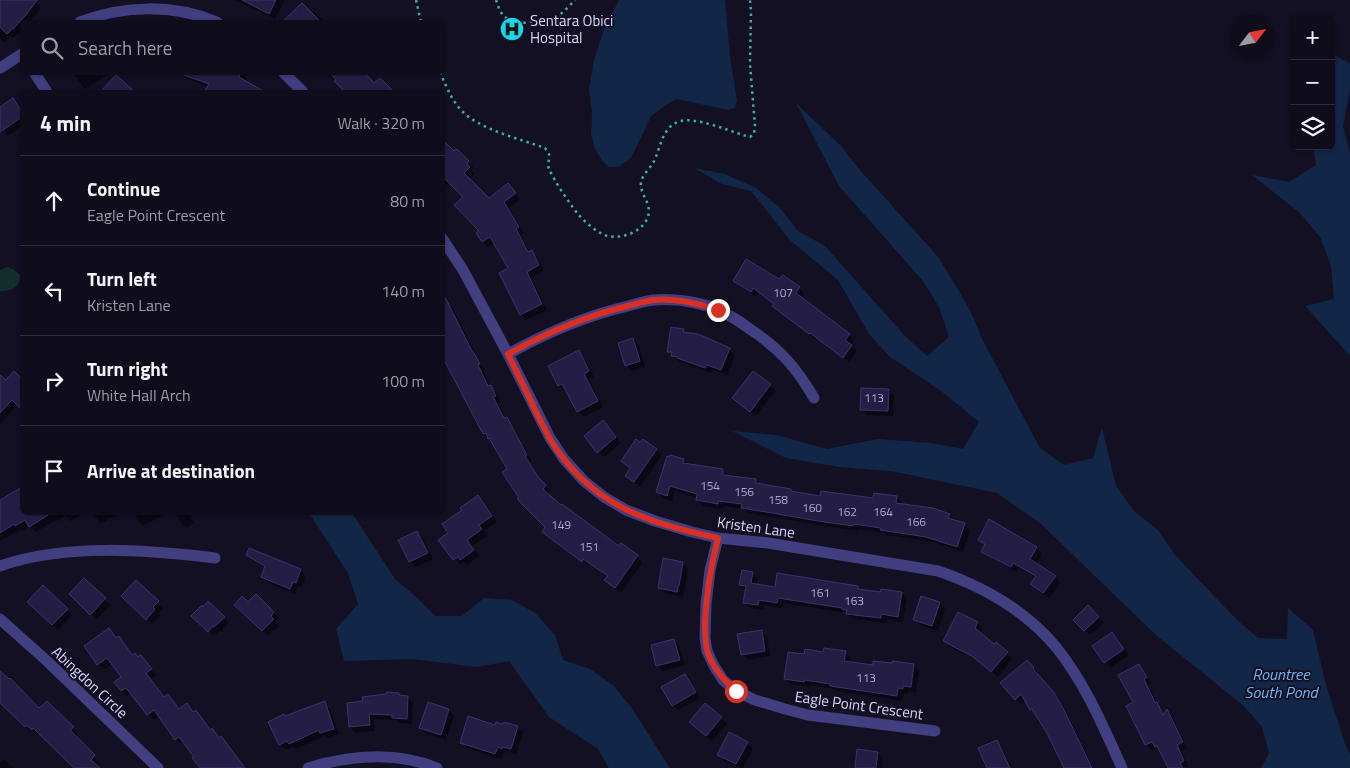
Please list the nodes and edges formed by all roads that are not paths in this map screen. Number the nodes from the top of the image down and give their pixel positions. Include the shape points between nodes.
1 (85, 20) edge
2 (212, 20) edge
3 (20, 55) edge
4 (0, 68) edge
5 (36, 75) edge
6 (286, 75) edge
7 (46, 90) edge
8 (301, 90) edge
9 (445, 243) edge
10 (508, 354) junction
11 (814, 398) dead end
12 (718, 538) junction
13 (215, 558) dead end
14 (0, 566) edge
15 (0, 619) edge
16 (935, 731) dead end
17 (158, 768) edge
18 (308, 768) edge
19 (437, 768) edge
20 (1122, 768) edge

1 - 2 street via 135,9 179,11
3 - 4 street
5 - 7 street
6 - 8 street
9 - 10 street, Kristen Lane
10 - 11 street via 578,320 608,311 653,300 697,303 737,320 767,340 787,359
10 - 12 street, Kristen Lane via 550,438 584,481 626,510 655,522
12 - 16 street, Eagle Point Crescent via 710,570 705,638 714,666 736,691 755,700 808,715
12 - 20 street, Kristen Lane via 938,571 987,592 1012,607 1055,646 1095,708
13 - 14 street via 177,553 82,552 35,556
15 - 17 street, Abingdon Circle
18 - 19 street via 351,758 379,756 398,757

